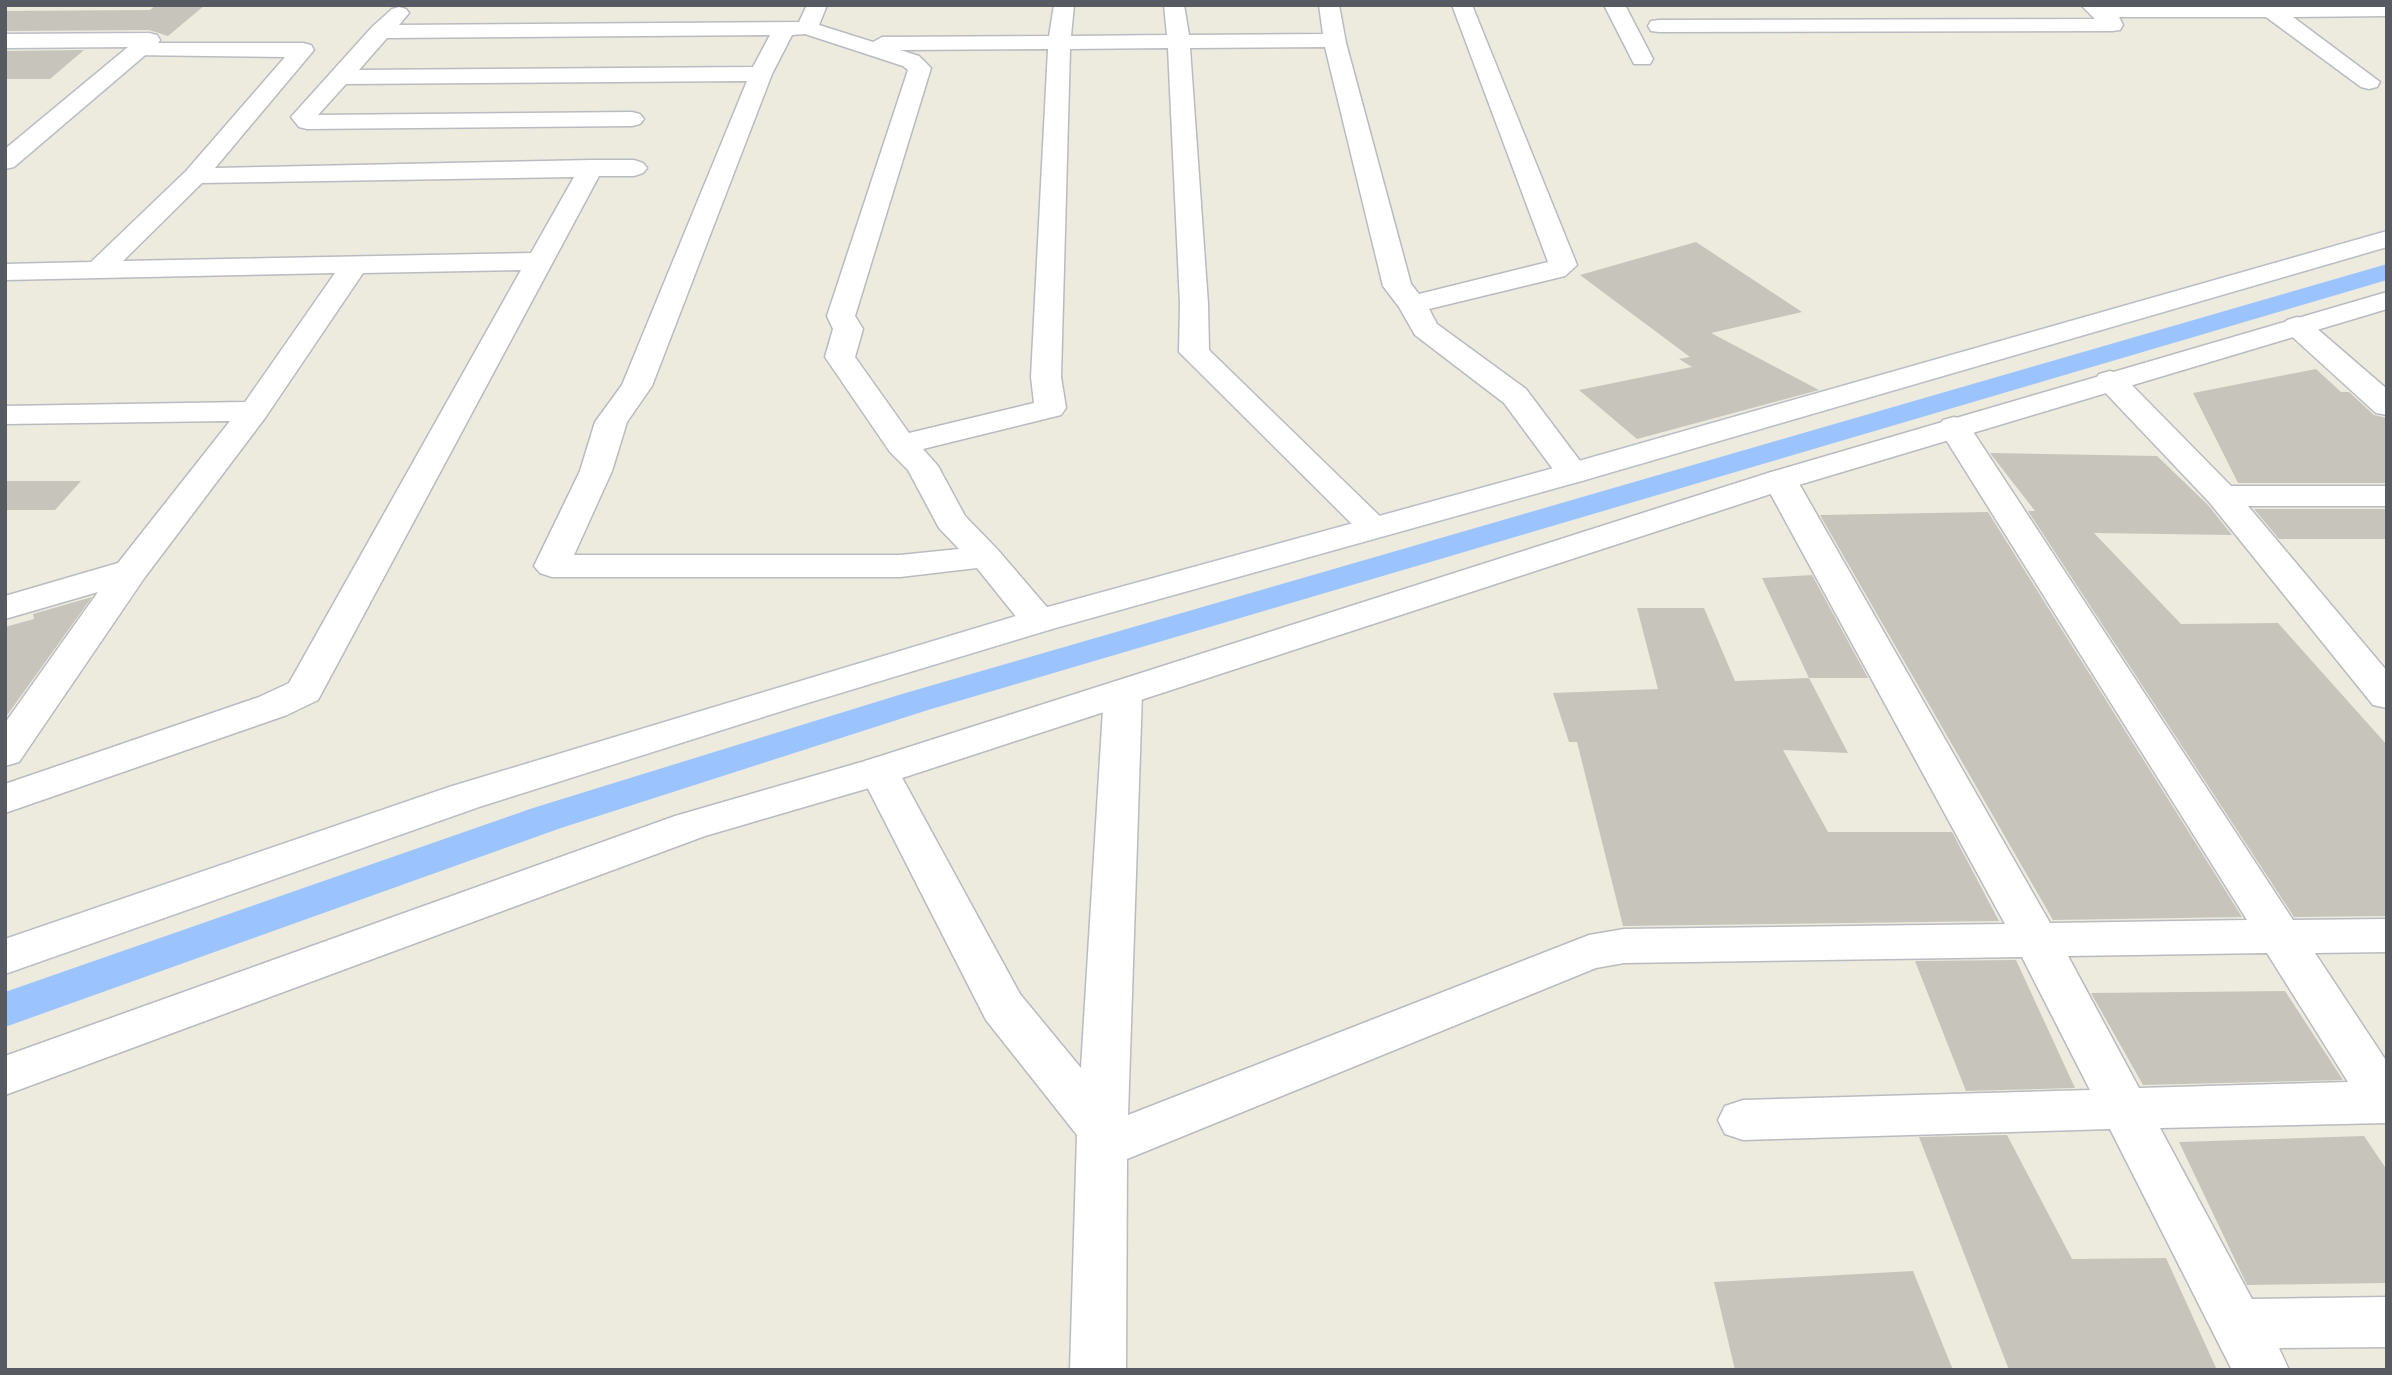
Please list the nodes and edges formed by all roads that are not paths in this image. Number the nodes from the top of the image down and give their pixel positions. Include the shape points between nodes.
1 (1064, 5) edge
2 (1174, 5) edge
3 (1329, 5) edge
4 (1462, 5) edge
5 (1614, 5) edge
6 (1782, 5) edge
7 (2094, 8) edge
8 (2299, 8) edge
9 (2270, 10) junction
10 (2387, 10) edge
11 (399, 13) dead end
12 (802, 21) edge
13 (1659, 26) dead end
14 (1800, 26) junction
15 (380, 32) junction
16 (1334, 40) junction
17 (5, 41) edge
18 (1179, 41) junction
19 (1059, 43) junction
20 (862, 44) junction
21 (111, 45) junction
22 (143, 45) junction
23 (5, 51) edge
24 (1643, 60) dead end
25 (761, 74) junction
26 (342, 77) junction
27 (2369, 82) dead end
28 (632, 119) dead end
29 (5, 137) edge
30 (5, 162) edge
31 (591, 168) junction
32 (634, 168) dead end
33 (195, 176) junction
34 (2387, 239) edge
35 (538, 261) junction
36 (355, 265) junction
37 (100, 269) junction
38 (5, 272) edge
39 (2387, 300) edge
40 (1412, 304) junction
41 (2297, 326) junction
42 (2109, 380) junction
43 (2387, 406) edge
44 (254, 411) junction
45 (5, 415) edge
46 (1954, 427) junction
47 (901, 445) junction
48 (1573, 473) junction
49 (1780, 480) junction
50 (2222, 496) junction
51 (2387, 496) edge
52 (1374, 527) junction
53 (986, 557) junction
54 (131, 571) junction
55 (5, 608) edge
56 (1039, 621) junction
57 (1123, 694) junction
58 (2387, 696) edge
59 (5, 753) edge
60 (878, 771) junction
61 (5, 799) edge
62 (2387, 935) edge
63 (2280, 937) junction
64 (2037, 941) junction
65 (5, 957) edge
66 (5, 1076) edge
67 (2386, 1102) edge
68 (2125, 1110) junction
69 (1742, 1120) dead end
70 (1102, 1139) junction
71 (2387, 1322) edge
72 (2249, 1347) edge
73 (1098, 1370) edge

1 - 19 street
2 - 18 street
3 - 16 street
4 - 40 street via 1563,265
5 - 24 street
6 - 14 street
7 - 9 street
7 - 14 street via 2112,26
8 - 9 street
8 - 10 street
9 - 27 street
11 - 15 street
12 - 15 street
12 - 20 street
12 - 25 street
13 - 14 street
15 - 26 street
16 - 18 street
16 - 40 street via 1397,286
17 - 21 street
18 - 19 street
18 - 52 street via 1194,352
19 - 20 street
19 - 47 street via 1046,377 1050,408
20 - 47 street via 920,68 841,316 848,329 840,357
21 - 22 street
21 - 23 street
21 - 29 street
22 - 30 street
22 - 33 street via 303,50
25 - 26 street
25 - 53 street via 637,386 611,422 597,471 552,566 901,566
26 - 28 street via 303,117 307,122
31 - 32 street
31 - 33 street
31 - 35 street
33 - 37 street
34 - 48 street
35 - 36 street
35 - 61 street via 304,691 273,706
36 - 37 street
36 - 44 street
37 - 38 street
39 - 41 street
40 - 48 street via 1424,329 1516,396
41 - 42 street
41 - 43 street
42 - 46 street
42 - 50 street
44 - 45 street
44 - 54 street
46 - 49 street
46 - 63 street
47 - 53 street via 922,466 951,521
48 - 52 street
49 - 57 street
49 - 64 street
50 - 51 street
50 - 58 street
52 - 56 street
53 - 56 street
54 - 55 street
54 - 59 street
56 - 65 street via 464,797
57 - 60 street
57 - 70 street
60 - 66 street via 691,827
60 - 70 street via 1003,1007
62 - 63 street
63 - 64 street
63 - 67 street
64 - 68 street
64 - 70 street via 1624,946 1589,952
67 - 68 street
68 - 69 street
68 - 72 street
70 - 73 street
71 - 72 street

